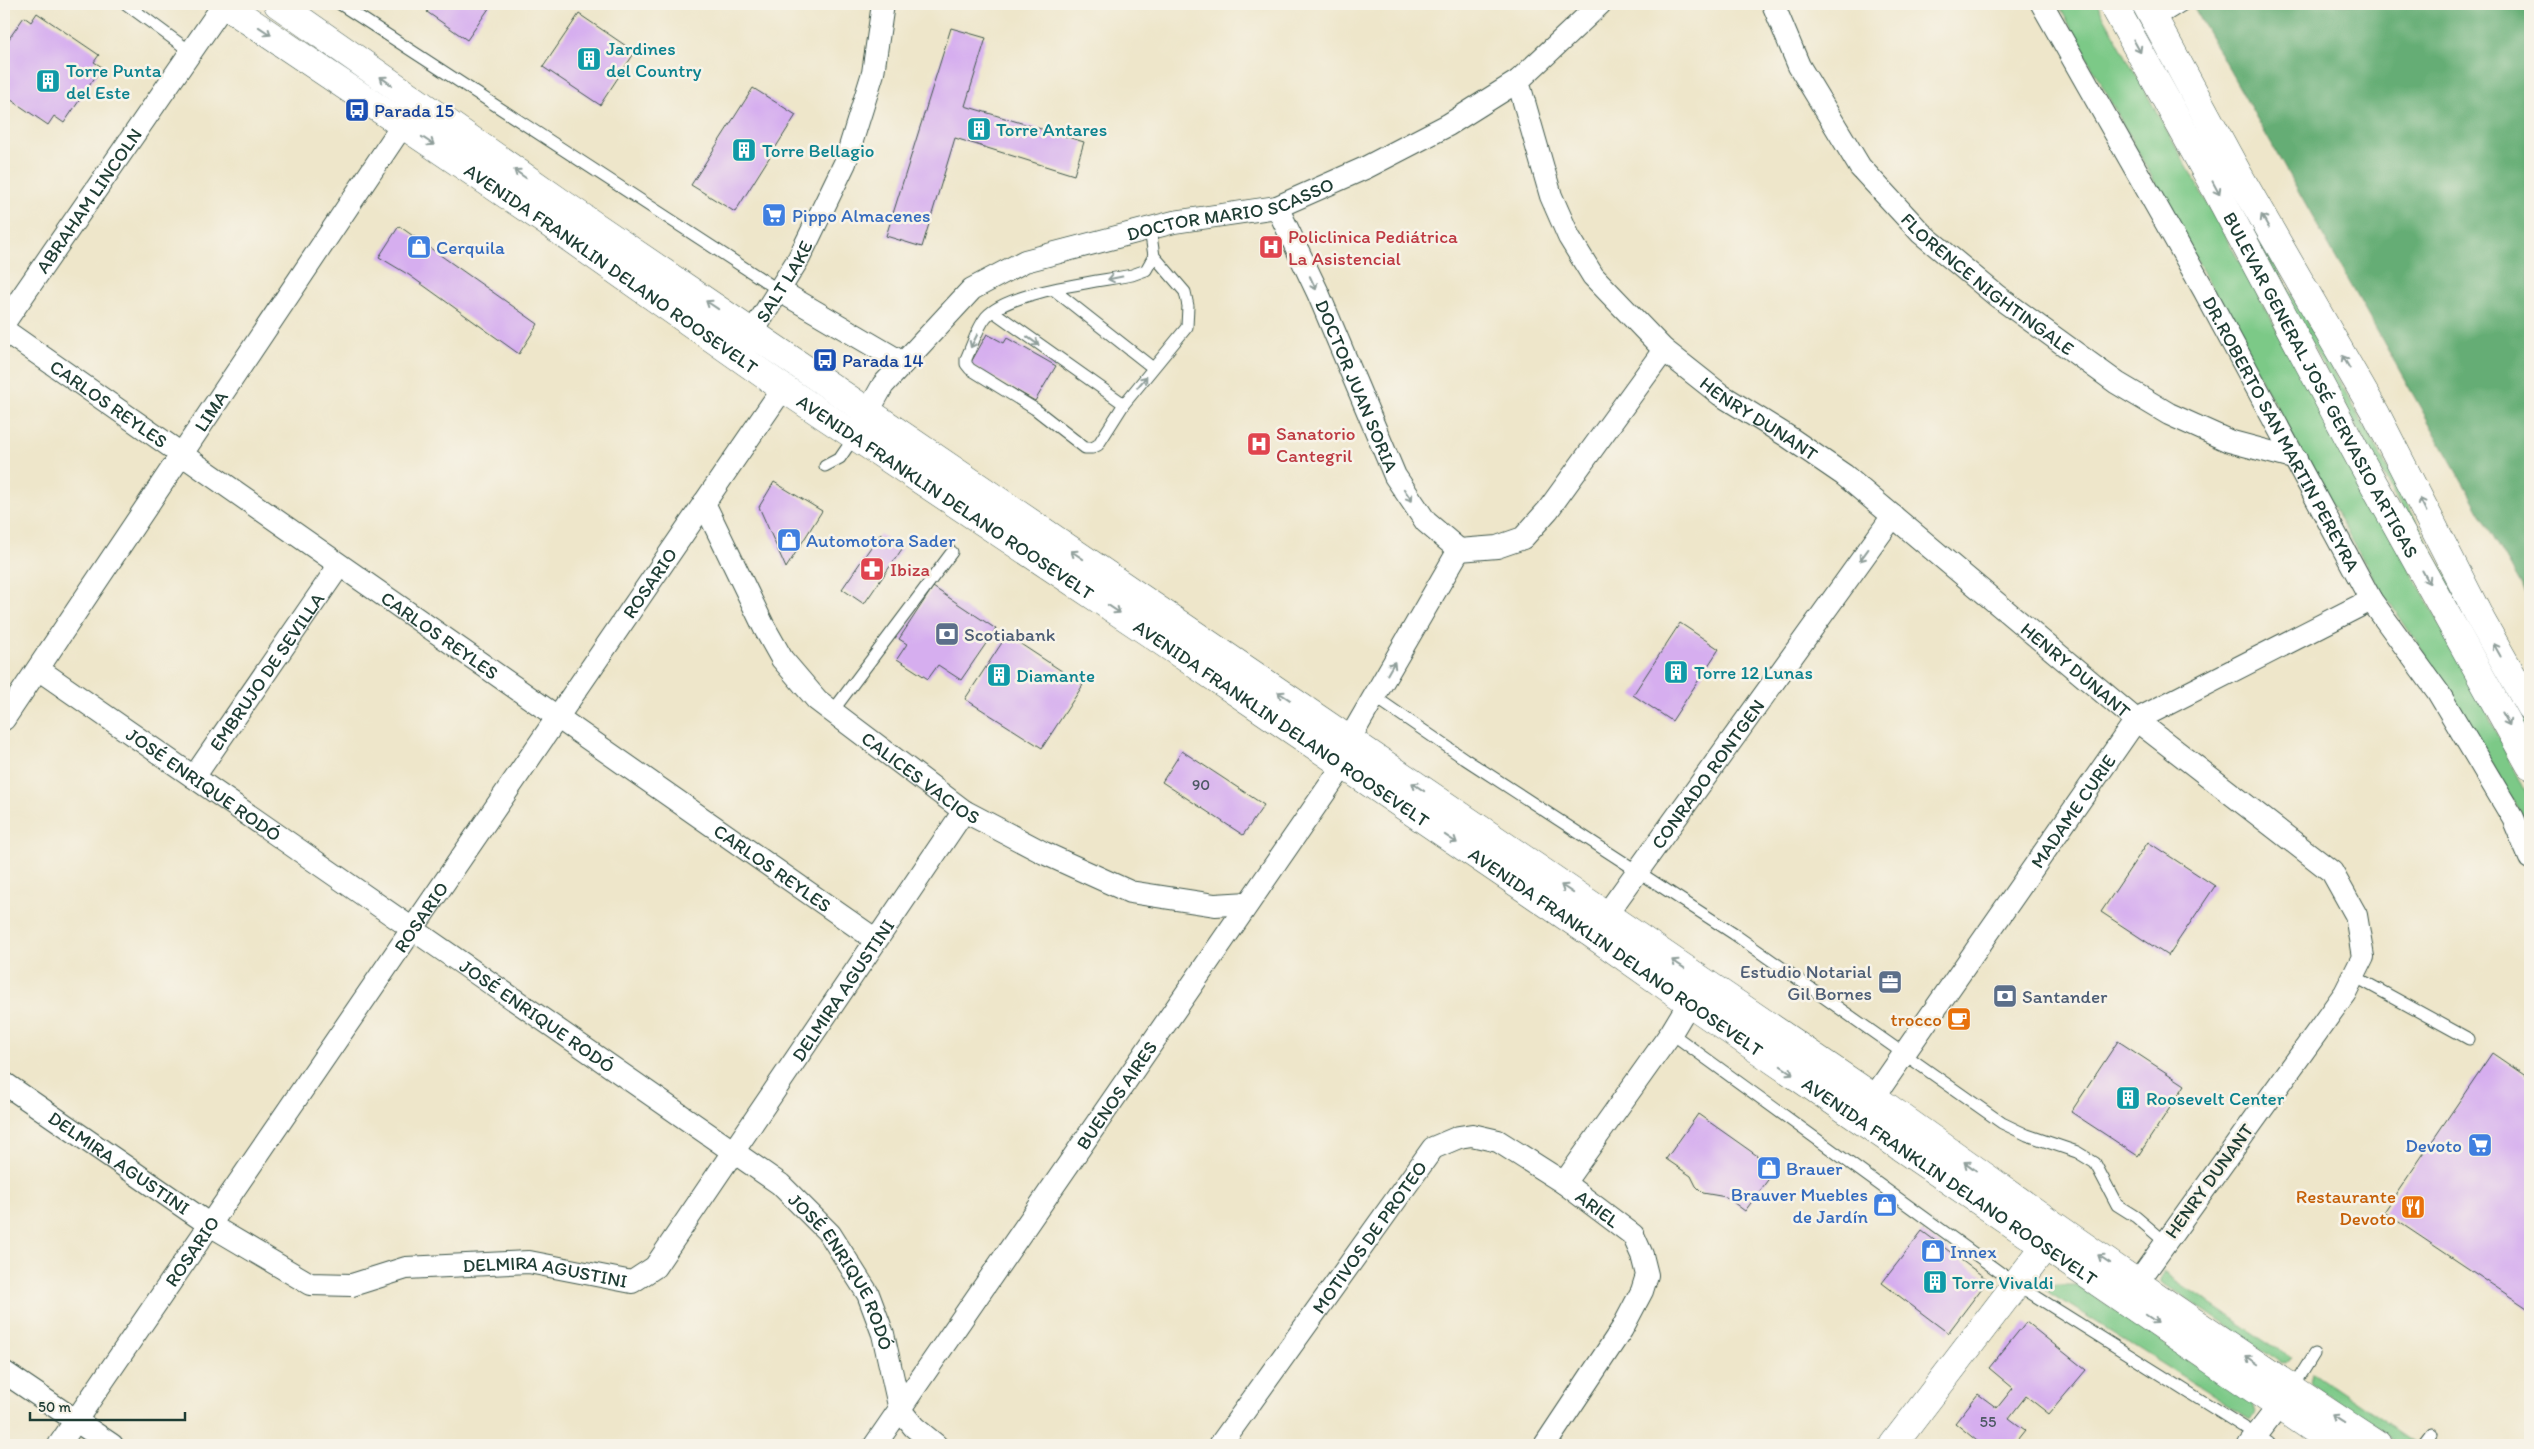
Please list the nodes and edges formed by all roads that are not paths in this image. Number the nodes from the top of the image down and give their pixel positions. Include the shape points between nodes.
1 (126, 4) edge
2 (224, 4) edge
3 (278, 4) edge
4 (340, 4) edge
5 (883, 4) edge
6 (1600, 4) edge
7 (1773, 4) edge
8 (2042, 4) edge
9 (2113, 4) edge
10 (2185, 4) edge
11 (2151, 13) edge
12 (192, 52) junction
13 (1518, 81) junction
14 (410, 114) junction
15 (1277, 207) junction
16 (1150, 229) junction
17 (1154, 256) junction
18 (1054, 290) junction
19 (780, 292) junction
20 (994, 312) junction
21 (4, 323) edge
22 (4, 330) edge
23 (752, 332) junction
24 (1664, 350) junction
25 (738, 355) junction
26 (903, 363) junction
27 (1153, 368) junction
28 (782, 388) junction
29 (1124, 404) junction
30 (868, 410) junction
31 (855, 436) junction
32 (181, 456) junction
33 (2296, 459) junction
34 (825, 466) dead end
35 (704, 503) junction
36 (1893, 516) junction
37 (1459, 550) junction
38 (952, 552) dead end
39 (339, 566) junction
40 (2371, 600) junction
41 (38, 669) junction
42 (1375, 697) junction
43 (2530, 707) edge
44 (832, 712) junction
45 (557, 717) junction
46 (4, 719) edge
47 (2136, 720) junction
48 (1346, 753) junction
49 (2530, 765) edge
50 (194, 777) junction
51 (964, 812) junction
52 (2530, 858) edge
53 (1638, 872) junction
54 (1248, 903) junction
55 (1600, 925) junction
56 (413, 928) junction
57 (876, 940) junction
58 (2354, 976) junction
59 (1696, 992) junction
60 (1671, 1033) junction
61 (2468, 1039) dead end
62 (1903, 1055) junction
63 (4, 1083) edge
64 (1867, 1108) junction
65 (734, 1151) junction
66 (1564, 1183) junction
67 (210, 1225) junction
68 (2052, 1237) junction
69 (2164, 1241) junction
70 (2016, 1284) junction
71 (2131, 1290) junction
72 (2314, 1354) dead end
73 (4, 1372) edge
74 (2286, 1398) junction
75 (900, 1410) junction
76 (76, 1421) junction
77 (2432, 1433) dead end
78 (2261, 1443) edge
79 (59, 1445) edge
80 (112, 1445) edge
81 (875, 1445) edge
82 (936, 1445) edge
83 (1220, 1445) edge
84 (1544, 1445) edge
85 (1893, 1445) edge
86 (2336, 1445) edge
87 (2378, 1445) edge
88 (2423, 1445) edge

1 - 12 lane
2 - 12 street, ABRAHAM LINCOLN
2 -> 14 main road, AVENIDA FRANKLIN DELANO ROOSEVELT
14 -> 3 main road, AVENIDA FRANKLIN DELANO ROOSEVELT
4 - 19 lane
5 - 19 street, SALT LAKE via 873,73 845,163
6 - 13 street, DOCTOR MARIO SCASSO
7 - 33 street, FLORENCE NIGHTINGALE via 1799,66 1860,167 1921,233 1997,296 2117,383 2169,414 2230,441
8 - 33 street, DR.ROBERTO SAN MARTIN PEREYRA
9 -> 49 main road, BULEVAR GENERAL JOSÉ GERVASIO ARTIGAS
10 - 11 lane
43 -> 11 main road, BULEVAR GENERAL JOSÉ GERVASIO ARTIGAS via 2481,620 2376,414 2238,174
12 - 21 street, ABRAHAM LINCOLN
13 - 15 street, DOCTOR MARIO SCASSO via 1448,125 1366,168
13 - 24 street, HENRY DUNANT via 1551,196 1569,238 1593,276
23 -> 14 main road, AVENIDA FRANKLIN DELANO ROOSEVELT
14 -> 25 main road, AVENIDA FRANKLIN DELANO ROOSEVELT
14 - 32 street, LIMA
15 - 16 street, DOCTOR MARIO SCASSO via 1174,222
15 -> 37 street, DOCTOR JUAN SORIA via 1318,293 1395,476 1426,522
16 - 17 lane
16 - 26 street, DOCTOR MARIO SCASSO via 1025,262 972,289
17 -> 18 lane via 1146,270 1132,275
17 - 27 lane via 1186,292 1188,306 1187,327
18 - 20 lane via 1030,294
18 - 27 lane
19 - 23 street, SALT LAKE
19 - 26 street
20 -> 29 lane
20 -> 29 lane via 986,317 966,359 970,369 1035,409 1085,448 1098,445
22 - 32 street, CARLOS REYLES
23 - 25 street, SALT LAKE
23 - 30 main road, AVENIDA FRANKLIN DELANO ROOSEVELT
24 - 36 street, HENRY DUNANT via 1721,395 1844,475
24 - 37 street via 1548,510 1523,538 1497,547
25 - 28 main road, AVENIDA FRANKLIN DELANO ROOSEVELT
26 - 30 street, DOCTOR MARIO SCASSO via 882,387
29 -> 27 lane
28 - 31 main road, AVENIDA FRANKLIN DELANO ROOSEVELT
28 - 35 street, ROSARIO
30 - 31 street, DOCTOR MARIO SCASSO
48 -> 30 main road, AVENIDA FRANKLIN DELANO ROOSEVELT
31 - 34 lane via 840,458
31 -> 48 main road, AVENIDA FRANKLIN DELANO ROOSEVELT via 1148,632
32 - 39 street, CARLOS REYLES
32 - 41 street, LIMA
33 - 40 street, DR.ROBERTO SAN MARTIN PEREYRA
35 - 44 street, CALICES VACIOS via 782,659 817,700
35 - 45 street, ROSARIO
36 - 47 street, HENRY DUNANT
36 -> 53 street, CONRADO RONTGEN
42 -> 37 street, BUENOS AIRES
38 - 44 lane
39 - 45 street, CARLOS REYLES
39 - 50 street, EMBRUJO DE SEVILLA
40 - 47 street, MADAME CURIE
40 - 52 street, DR.ROBERTO SAN MARTIN PEREYRA via 2438,692 2513,818
41 - 46 street, LIMA
41 - 50 street, JOSÉ ENRIQUE RODÓ
42 - 48 street, BUENOS AIRES
42 - 53 lane
44 - 51 street, CALICES VACIOS
45 - 56 street, ROSARIO
45 - 57 street, CARLOS REYLES
47 - 58 street, HENRY DUNANT via 2332,872 2356,915 2363,958
47 - 62 street, MADAME CURIE
48 - 54 street, BUENOS AIRES
48 - 55 main road, AVENIDA FRANKLIN DELANO ROOSEVELT
50 - 56 street, JOSÉ ENRIQUE RODÓ
51 - 54 street, CALICES VACIOS via 1130,892 1215,904
51 - 57 street, DELMIRA AGUSTINI
53 - 55 street, CONRADO RONTGEN
53 - 62 lane via 1734,934
54 - 75 street, BUENOS AIRES
55 - 59 main road, AVENIDA FRANKLIN DELANO ROOSEVELT
56 - 65 street, JOSÉ ENRIQUE RODÓ
56 - 67 street, ROSARIO
57 - 65 street, DELMIRA AGUSTINI
58 - 61 lane
58 - 69 street, HENRY DUNANT via 2345,993
59 - 60 street, ARIEL
59 - 64 main road, AVENIDA FRANKLIN DELANO ROOSEVELT
60 - 66 street, ARIEL
60 - 70 lane
62 - 64 street, MADAME CURIE
62 - 69 lane via 2002,1123 2078,1152 2095,1163 2117,1205
63 - 67 street, DELMIRA AGUSTINI
64 - 68 main road, AVENIDA FRANKLIN DELANO ROOSEVELT
65 - 67 street, DELMIRA AGUSTINI via 655,1267 632,1282 528,1262 406,1268 352,1285 310,1284
65 - 75 street, JOSÉ ENRIQUE RODÓ via 780,1184 830,1234 868,1294 883,1334
66 - 83 street, MOTIVOS DE PROTEO via 1498,1140 1472,1135 1433,1148
66 - 84 street, ARIEL via 1633,1235 1647,1275 1622,1329
67 - 76 street, ROSARIO
68 - 70 main road
68 - 71 main road, AVENIDA FRANKLIN DELANO ROOSEVELT
69 - 71 street, HENRY DUNANT
70 - 78 lane
70 - 85 main road
71 - 74 main road, AVENIDA FRANKLIN DELANO ROOSEVELT
72 - 74 lane
73 - 76 street
74 - 78 street
74 - 86 main road, AVENIDA FRANKLIN DELANO ROOSEVELT
87 -> 74 main road, AVENIDA FRANKLIN DELANO ROOSEVELT
75 - 81 street, BUENOS AIRES
75 - 82 street, JOSÉ ENRIQUE RODÓ
76 - 79 street, ROSARIO
76 - 80 street
77 - 88 lane

